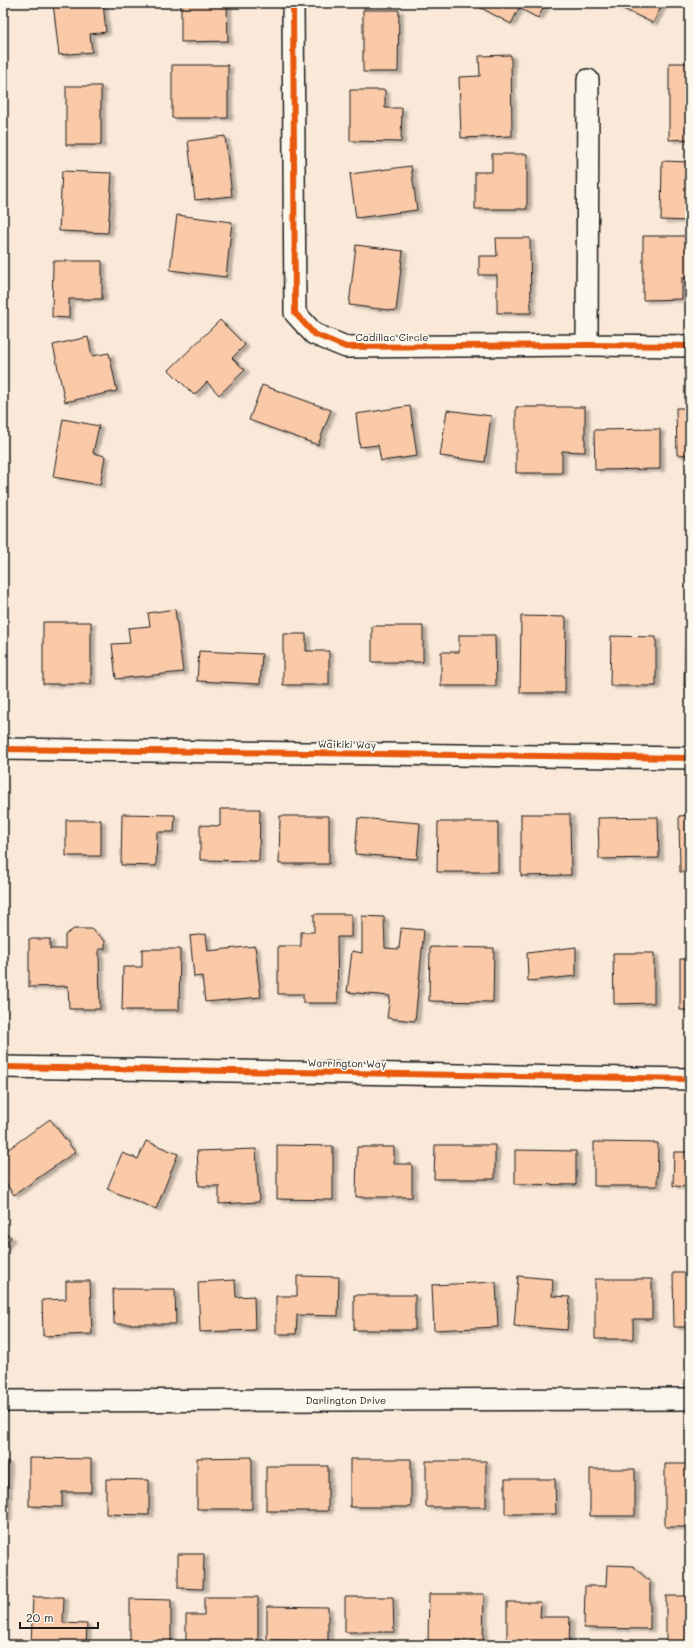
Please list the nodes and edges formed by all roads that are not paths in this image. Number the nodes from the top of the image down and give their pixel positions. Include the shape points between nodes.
1 (293, 3) edge
2 (588, 80) dead end
3 (587, 345) junction
4 (690, 346) edge
5 (3, 749) edge
6 (690, 758) edge
7 (3, 1067) edge
8 (690, 1079) edge
9 (690, 1399) edge
10 (3, 1401) edge

1 - 3 street, Cadillac Circle via 295,313 314,334 346,347
2 - 3 street
3 - 4 street, Cadillac Circle
5 - 6 street, Waikiki Way
7 - 8 street, Warrington Way
9 - 10 street, Darlington Drive

